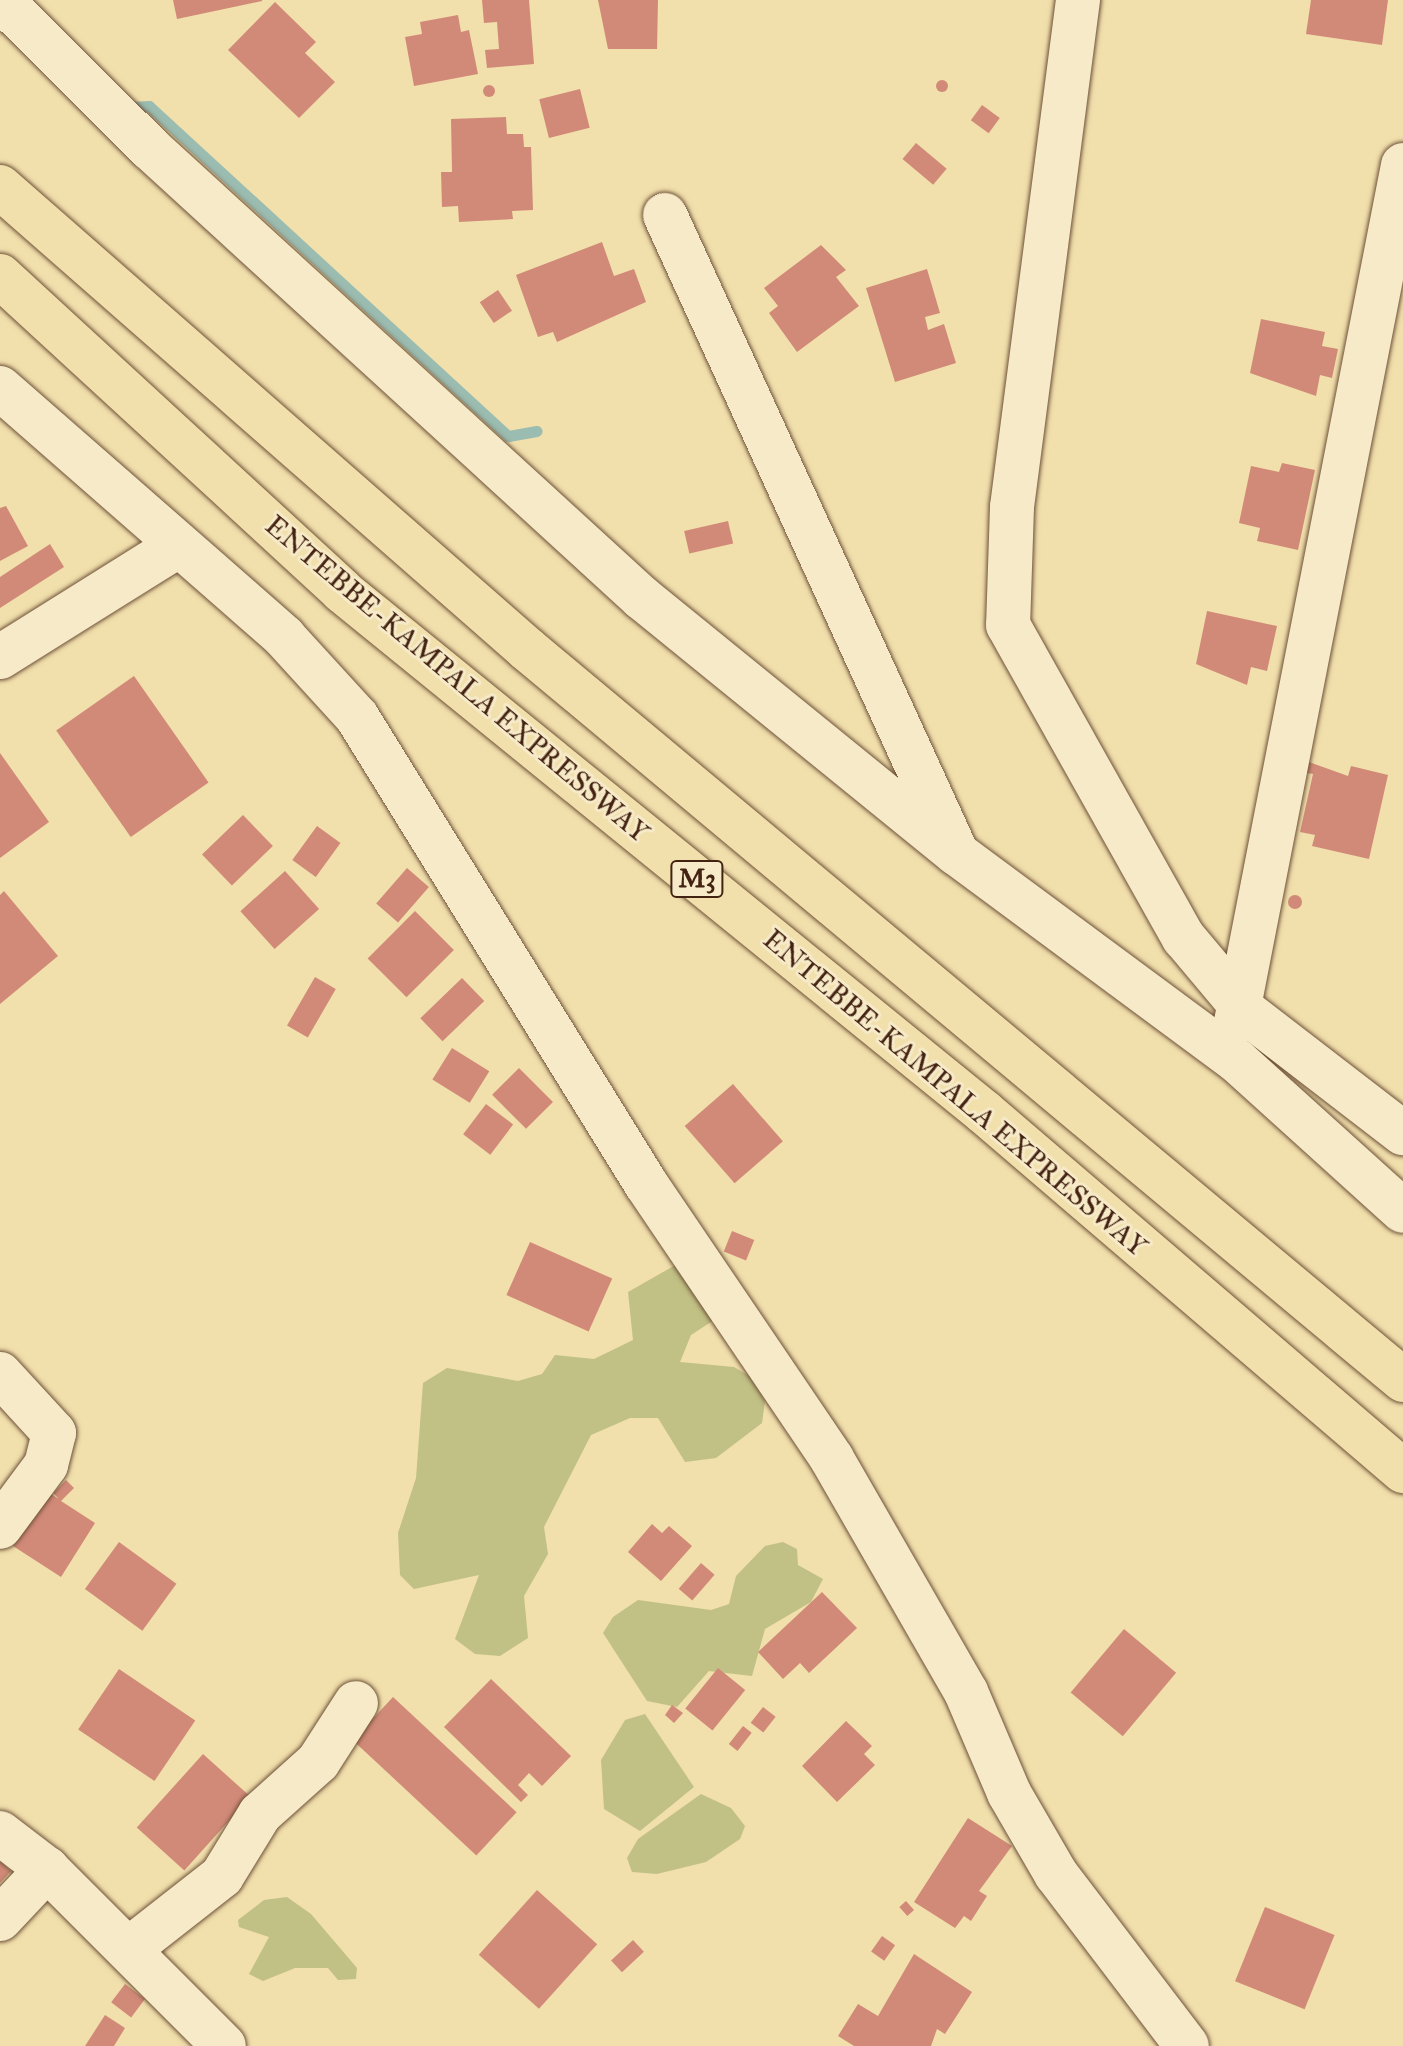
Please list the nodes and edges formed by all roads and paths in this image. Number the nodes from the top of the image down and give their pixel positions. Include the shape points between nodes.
1 (1, 0) edge
2 (1078, 0) edge
3 (1403, 165) edge
4 (0, 187) edge
5 (665, 215) dead end
6 (0, 276) edge
7 (0, 388) edge
8 (176, 547) junction
9 (0, 657) edge
10 (956, 853) junction
11 (1237, 1000) junction
12 (1236, 1060) junction
13 (1403, 1133) edge
14 (1403, 1211) edge
15 (0, 1374) edge
16 (1403, 1380) edge
17 (1403, 1471) edge
18 (0, 1527) edge
19 (356, 1703) dead end
20 (0, 1833) edge
21 (47, 1869) junction
22 (0, 1919) edge
23 (129, 1949) junction
24 (224, 2046) edge
25 (1187, 2046) edge

1 - 10 street via 150,148 642,598
2 - 11 street via 1009,538 1008,625 1184,938
3 - 11 street
4 - 16 highway, M3 via 527,649
5 - 10 street
6 - 17 highway, ENTEBBE-KAMPALA EXPRESSWAY / M3 via 342,591 984,1112
7 - 8 street
8 - 9 street
8 - 25 street via 284,637 357,717 646,1184 832,1459 966,1692 1009,1793 1056,1874
10 - 12 street
11 - 12 street
11 - 13 street via 1369,1114
12 - 14 street
15 - 18 street via 54,1433 46,1465
19 - 23 street via 318,1762 260,1814 222,1876
20 - 21 street
21 - 22 street
21 - 23 street
23 - 24 street

